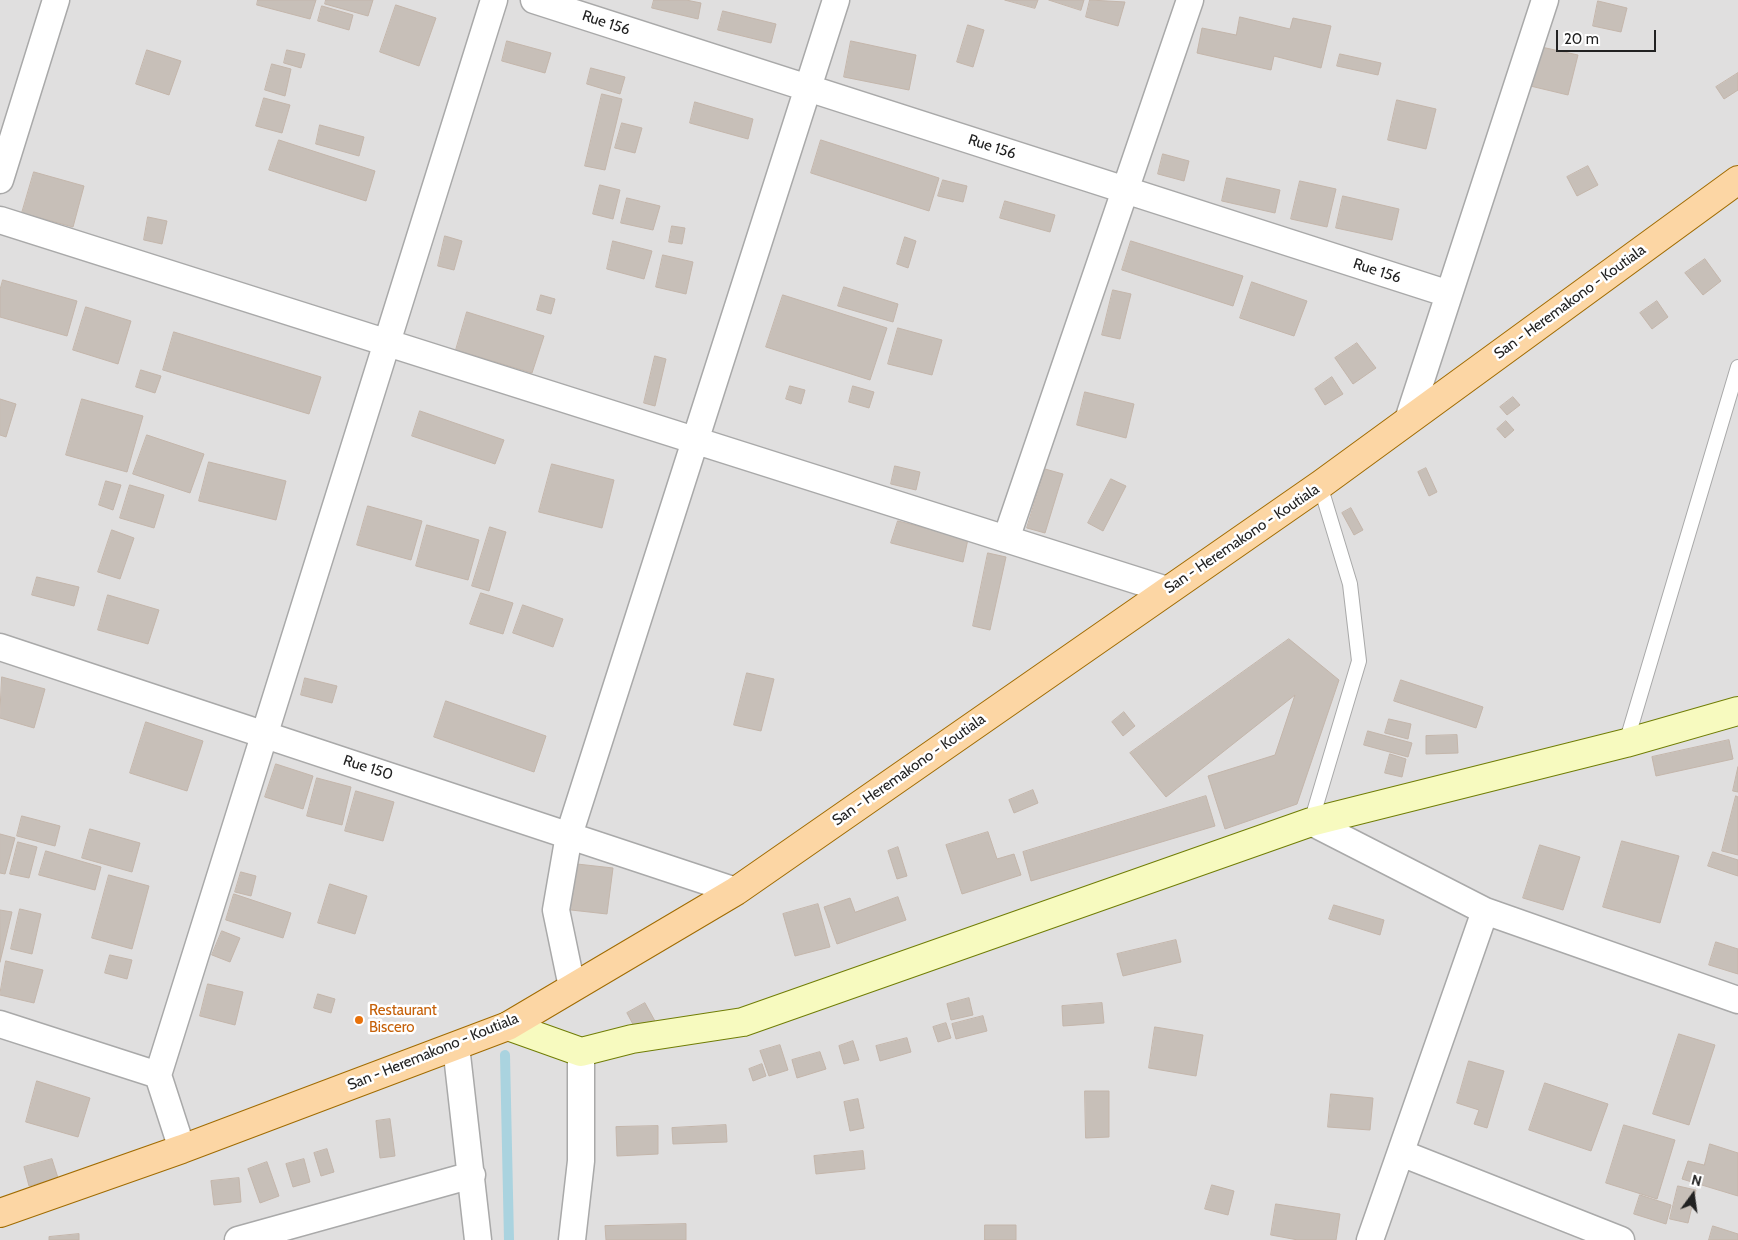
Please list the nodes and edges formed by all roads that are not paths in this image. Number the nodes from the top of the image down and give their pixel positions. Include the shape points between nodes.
1 (56, 0) edge
2 (494, 0) edge
3 (534, 0) edge
4 (836, 0) edge
5 (1190, 0) edge
6 (1545, 0) edge
7 (808, 88) junction
8 (0, 180) edge
9 (1738, 180) edge
10 (1125, 190) junction
11 (0, 220) edge
12 (1449, 294) junction
13 (387, 342) junction
14 (1738, 367) edge
15 (1408, 420) junction
16 (696, 440) junction
17 (1320, 485) junction
18 (1006, 538) junction
19 (1167, 590) junction
20 (0, 647) edge
21 (1738, 711) edge
22 (265, 734) junction
23 (1626, 744) junction
24 (1311, 822) junction
25 (569, 835) junction
26 (736, 891) junction
27 (1485, 911) junction
28 (572, 987) junction
29 (1738, 1000) edge
30 (0, 1024) edge
31 (508, 1026) junction
32 (456, 1046) junction
33 (581, 1052) junction
34 (158, 1075) junction
35 (182, 1149) junction
36 (1401, 1153) junction
37 (472, 1176) junction
38 (0, 1213) edge
39 (238, 1240) edge
40 (478, 1240) edge
41 (572, 1240) edge
42 (1370, 1240) edge
43 (1621, 1240) edge

1 - 8 street
2 - 13 street
3 - 7 street, Rue 156
4 - 7 street
5 - 10 street
6 - 12 street
7 - 10 street, Rue 156
7 - 16 street
9 - 15 main road, San - Heremakono - Koutiala
10 - 12 street, Rue 156
10 - 18 street
11 - 13 street
12 - 15 street
13 - 16 street
13 - 22 street
14 - 23 lane
15 - 17 main road, San - Heremakono - Koutiala
16 - 18 street
16 - 25 street
17 - 19 main road, San - Heremakono - Koutiala
17 - 24 lane via 1350,584 1359,661
18 - 19 street
19 - 26 main road, San - Heremakono - Koutiala
20 - 22 street, Rue 150
21 - 23 street
22 - 25 street, Rue 150
22 - 34 street
23 - 24 street
24 - 27 street
24 - 33 street via 743,1022 632,1040
25 - 26 street, Rue 150
25 - 28 street via 556,910
26 - 28 main road, San - Heremakono - Koutiala
27 - 29 street
27 - 36 street
28 - 31 main road, San - Heremakono - Koutiala
30 - 34 street
31 - 32 main road, San - Heremakono - Koutiala
31 - 33 street
32 - 35 main road, San - Heremakono - Koutiala
32 - 37 street
33 - 41 street via 581,1161
34 - 35 street
35 - 38 main road, San - Heremakono - Koutiala
36 - 42 street
36 - 43 street
37 - 39 street
37 - 40 street

